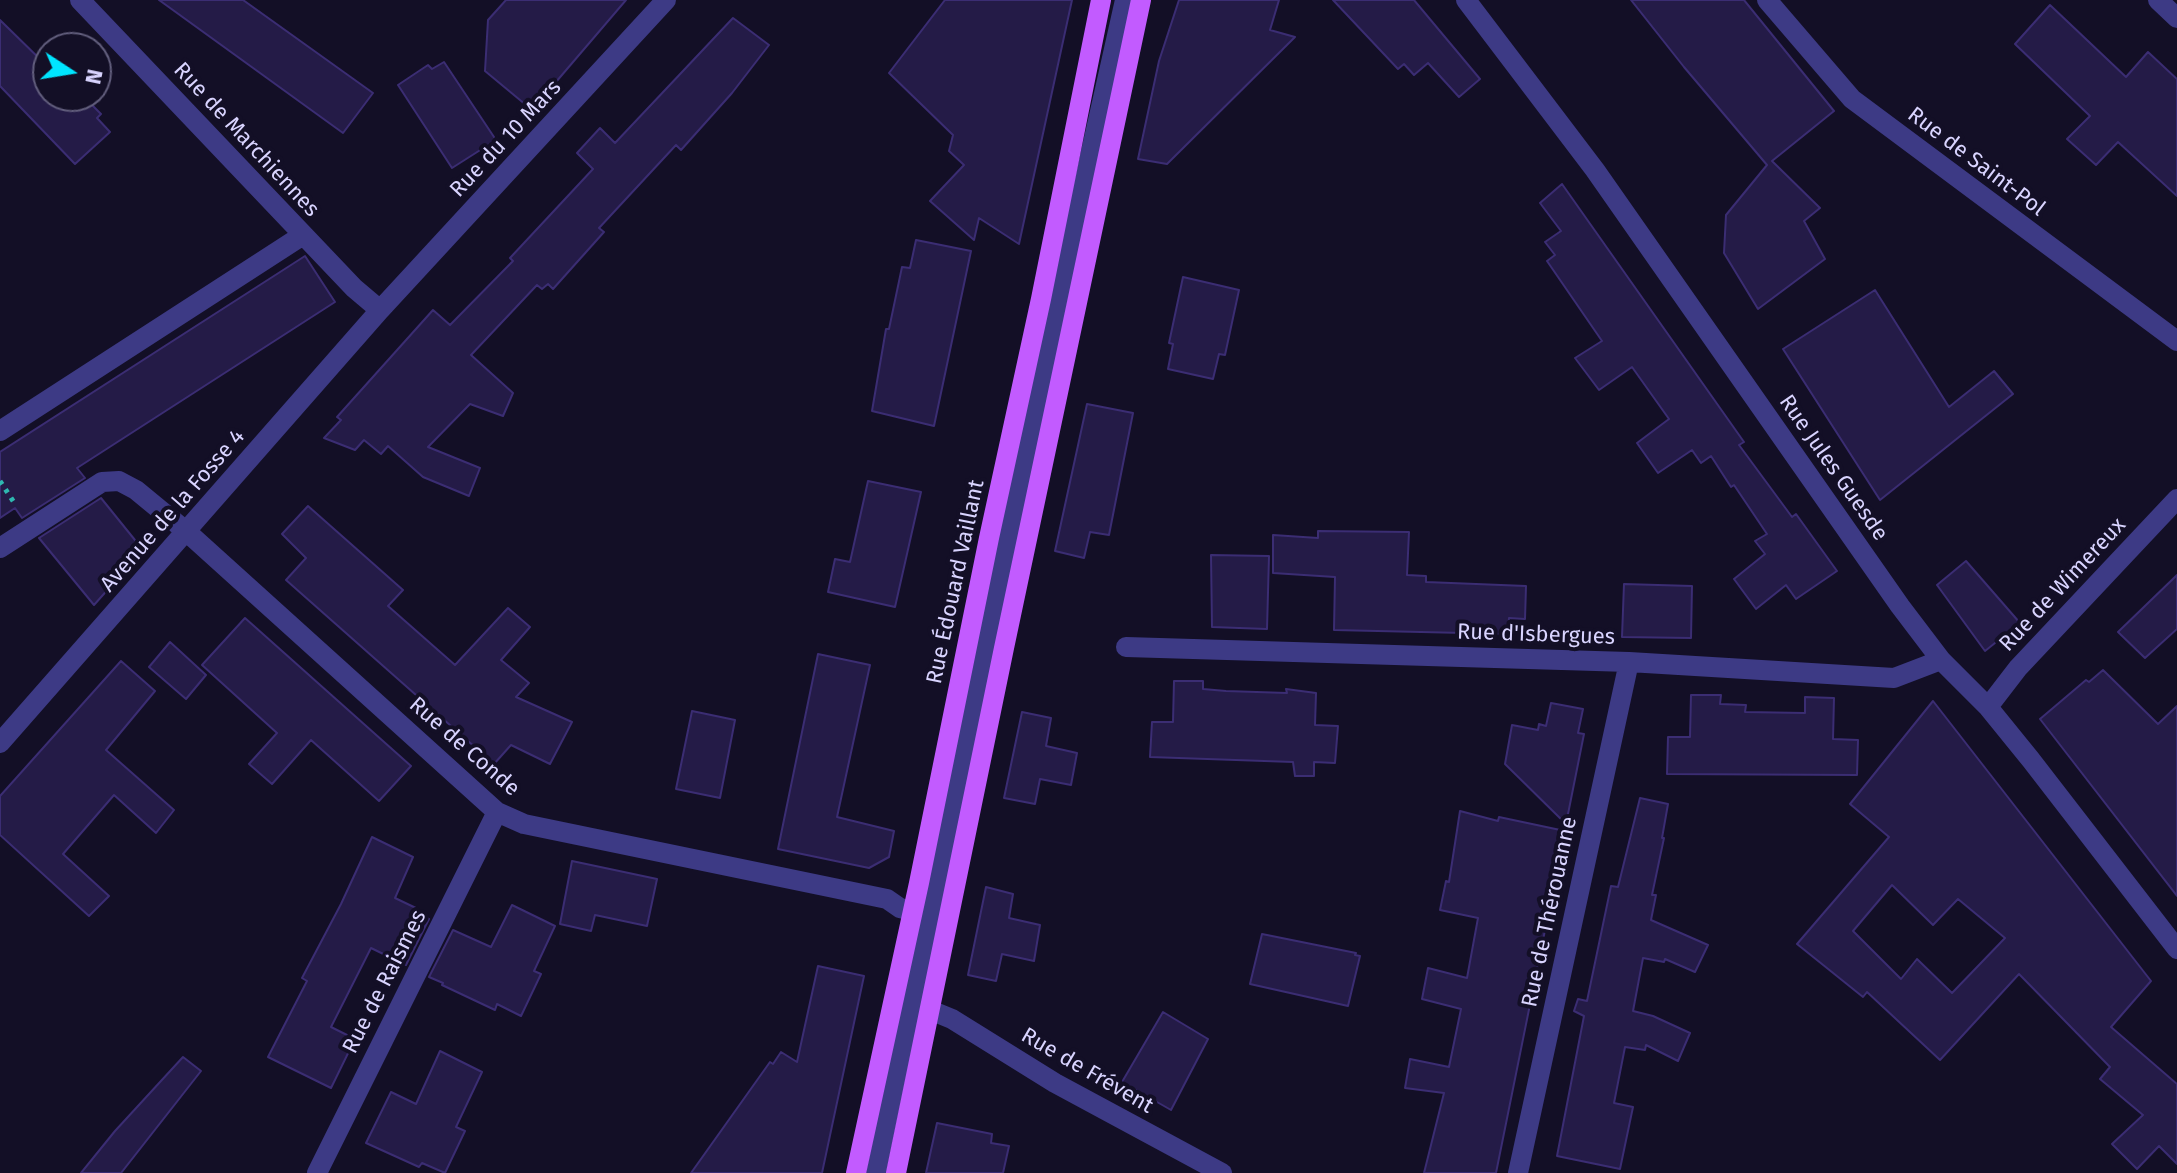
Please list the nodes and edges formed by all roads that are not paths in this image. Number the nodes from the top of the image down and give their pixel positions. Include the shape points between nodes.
1 (80, 0) edge
2 (666, 0) edge
3 (1101, 0) edge
4 (1125, 0) edge
5 (1141, 0) edge
6 (1466, 0) edge
7 (1767, 0) edge
8 (2158, 0) edge
9 (2177, 18) edge
10 (303, 235) junction
11 (380, 310) junction
12 (2177, 341) edge
13 (0, 431) edge
14 (2177, 499) edge
15 (187, 532) junction
16 (0, 548) edge
17 (1126, 647) dead end
18 (1941, 660) junction
19 (1629, 662) junction
20 (1988, 707) junction
21 (0, 743) edge
22 (497, 812) junction
23 (912, 911) junction
24 (2177, 949) edge
25 (930, 1010) junction
26 (317, 1173) edge
27 (856, 1173) edge
28 (876, 1173) edge
29 (896, 1173) edge
30 (1222, 1173) edge
31 (1518, 1173) edge

1 - 10 street, Rue de Marchiennes
2 - 11 street, Rue du 10 Mars
3 - 23 main road, Rue Édouard Vaillant
4 - 28 street
5 - 25 main road
6 - 18 street, Rue Jules Guesde via 1595,170
7 - 12 street, Rue de Saint-Pol via 1852,99
8 - 9 street
10 - 11 street, Rue de Marchiennes
10 - 13 street
11 - 15 street, Avenue de la Fosse 4
14 - 20 street, Rue de Wimereux via 2018,668
15 - 16 street via 136,490 119,481 102,482
15 - 21 street, Avenue de la Fosse 4
15 - 22 street, Rue de Conde
17 - 19 street, Rue d'Isbergues
18 - 19 street, Rue d'Isbergues via 1894,678
18 - 20 street, Rue Jules Guesde
19 - 31 street, Rue de Thérouanne
20 - 24 street, Rue Jules Guesde
22 - 23 street, Rue de Conde via 524,824 887,899
22 - 26 street, Rue de Raismes
23 - 27 main road, Rue Édouard Vaillant
25 - 29 main road
25 - 30 street, Rue de Frévent

